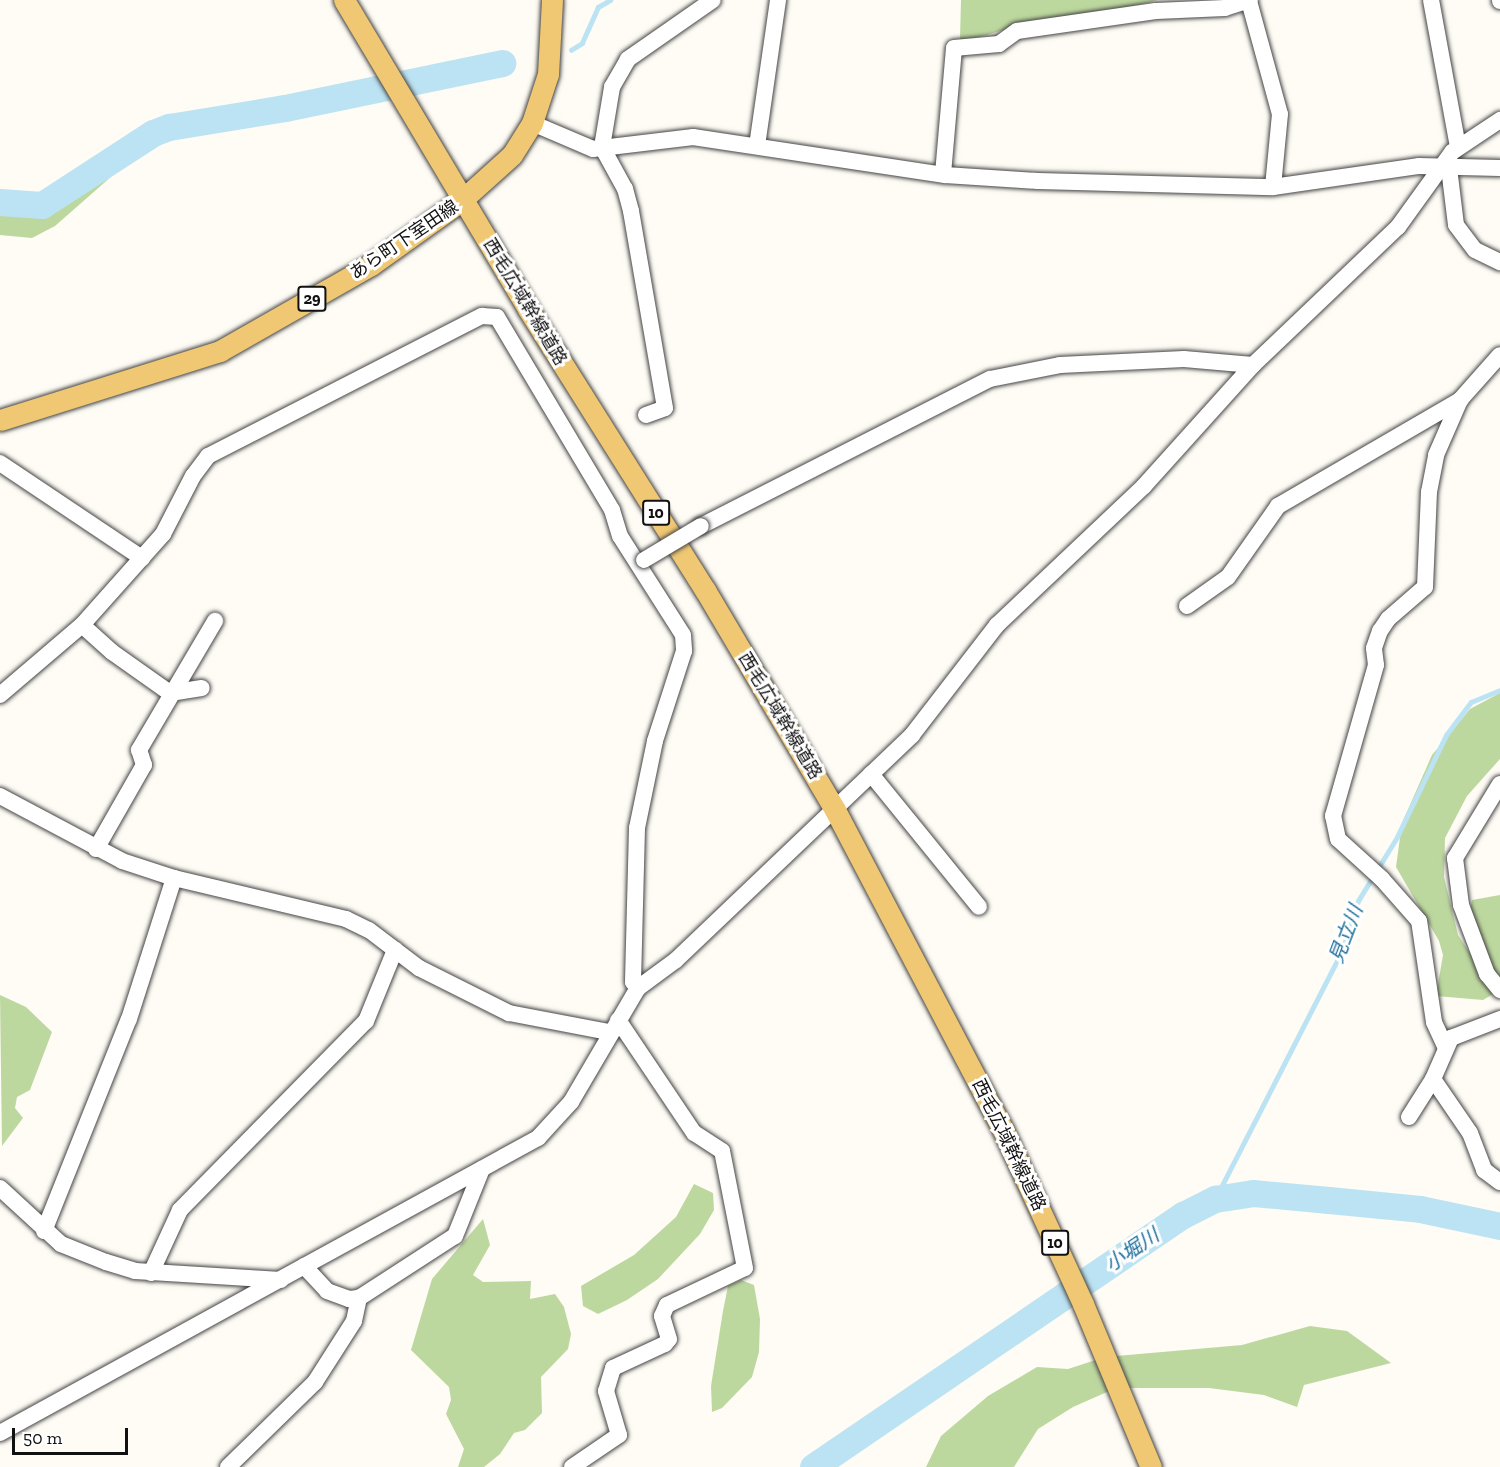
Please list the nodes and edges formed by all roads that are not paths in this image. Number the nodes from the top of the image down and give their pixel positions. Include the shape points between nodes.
1 (344, 0) edge
2 (552, 0) edge
3 (713, 0) edge
4 (778, 0) edge
5 (1250, 0) edge
6 (1431, 0) edge
7 (1500, 120) edge
8 (532, 123) junction
9 (757, 146) junction
10 (602, 147) junction
11 (1458, 147) junction
12 (1444, 167) junction
13 (1500, 168) edge
14 (943, 174) junction
15 (1273, 187) junction
16 (462, 200) junction
17 (1500, 262) edge
18 (1500, 355) edge
19 (1253, 365) junction
20 (1460, 400) junction
21 (646, 415) dead end
22 (0, 420) edge
23 (0, 463) edge
24 (142, 558) junction
25 (641, 563) junction
26 (1187, 606) dead end
27 (215, 621) dead end
28 (82, 625) junction
29 (201, 688) dead end
30 (170, 693) junction
31 (0, 695) edge
32 (871, 774) junction
33 (1500, 784) edge
34 (0, 796) edge
35 (835, 810) junction
36 (96, 849) junction
37 (174, 878) junction
38 (979, 907) dead end
39 (395, 950) junction
40 (638, 988) junction
41 (1500, 990) edge
42 (1500, 1019) edge
43 (614, 1026) junction
44 (1445, 1046) junction
45 (1433, 1079) junction
46 (1409, 1117) dead end
47 (482, 1169) junction
48 (1500, 1182) edge
49 (0, 1188) edge
50 (44, 1231) junction
51 (304, 1266) junction
52 (151, 1273) junction
53 (282, 1280) junction
54 (359, 1298) junction
55 (3, 1426) edge
56 (228, 1467) edge
57 (572, 1467) edge
58 (1151, 1467) edge

1 - 16 main road, 西毛広域幹線道路 / 10
2 - 8 main road, あら町下室田線 / 29 via 548,74
3 - 10 street via 625,64 612,87
4 - 9 street
5 - 14 street via 1225,8 1156,11 1017,31 999,44 954,48
5 - 15 street via 1280,114
6 - 11 street
7 - 11 street
8 - 10 street via 593,149
8 - 16 main road, あら町下室田線 / 29 via 512,155
9 - 10 street via 693,137
9 - 14 street
10 - 21 street via 625,189 631,211 665,408
11 - 12 street
12 - 13 street
12 - 15 street
12 - 17 street via 1456,225 1475,250
12 - 19 street via 1398,227
14 - 15 street
16 - 22 main road, あら町下室田線 / 29 via 371,265 220,351
16 - 35 main road, 西毛広域幹線道路 / 10 via 705,590
18 - 20 street
19 - 25 street, bridge via 1184,359 1060,365 990,379 701,526
19 - 32 street via 1144,486 997,626 912,735
20 - 26 street via 1278,506 1228,576
20 - 44 street via 1436,455 1430,486 1425,586 1380,631 1374,648 1376,665 1334,806 1338,839 1382,879 1419,921 1434,1022
23 - 24 street
24 - 25 street via 163,534 200,465 214,451 489,315 503,322 612,510 620,536
24 - 28 street
25 - 40 street via 683,635 684,651 655,741 637,828 633,982
27 - 30 street
28 - 30 street
28 - 31 street
29 - 30 street
30 - 36 street via 139,750 144,765
32 - 35 street
32 - 38 street
33 - 41 street via 1455,858 1461,905 1487,974
34 - 36 street
35 - 40 street via 797,840 676,960
35 - 58 main road, 西毛広域幹線道路 / 10 via 968,1062 1037,1203
36 - 37 street
37 - 39 street via 315,909 369,930
37 - 50 street via 129,1019
39 - 43 street via 419,968 509,1013
39 - 52 street via 366,1021 180,1210
40 - 43 street
42 - 44 street via 1451,1038
43 - 47 street via 561,1116 538,1138
43 - 57 street via 694,1133 722,1150 745,1268 667,1305 662,1316 669,1339 665,1344 612,1368 606,1391 619,1435
44 - 45 street
45 - 46 street
45 - 48 street via 1470,1133 1484,1170
47 - 51 street
47 - 54 street via 455,1236
49 - 50 street
50 - 52 street via 83,1254
51 - 53 street
51 - 54 street via 327,1290 348,1299
52 - 53 street
53 - 55 street
54 - 56 street via 354,1322 315,1382

